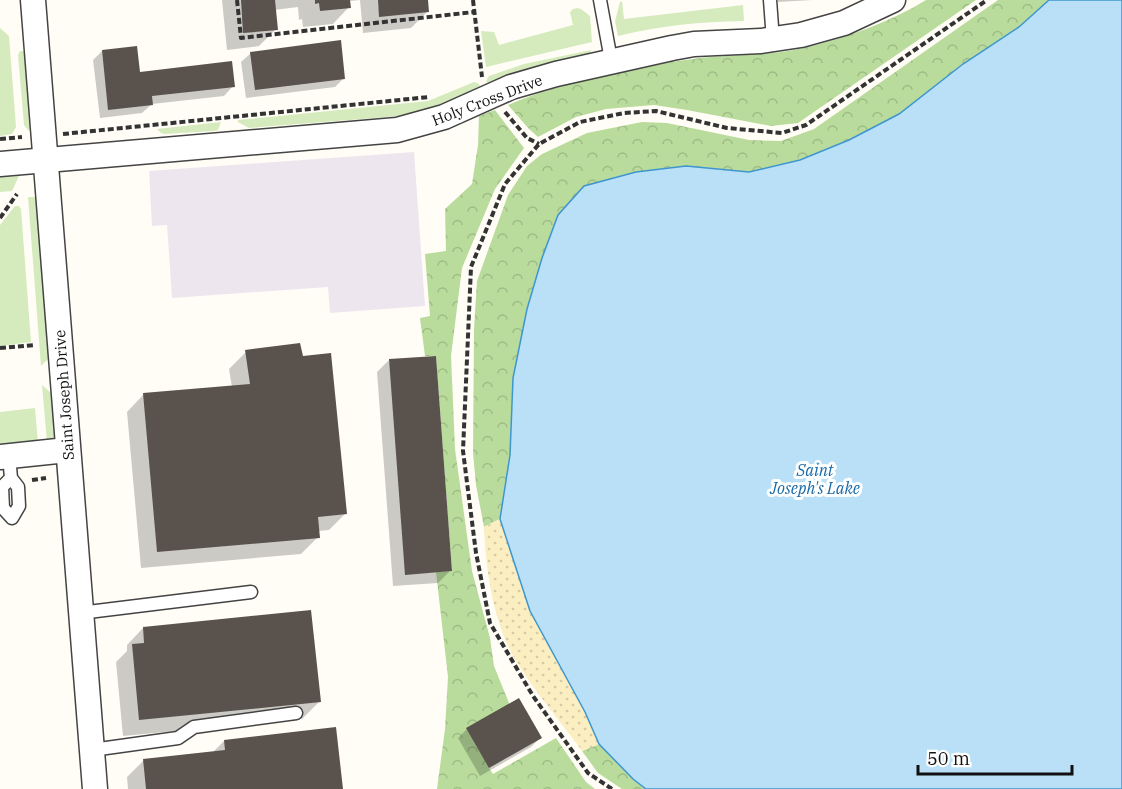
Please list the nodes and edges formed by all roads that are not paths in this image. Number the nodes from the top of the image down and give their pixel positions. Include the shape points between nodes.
1 (33, 0) edge
2 (600, 0) edge
3 (770, 0) edge
4 (893, 0) edge
5 (773, 40) junction
6 (610, 60) junction
7 (47, 160) junction
8 (0, 164) edge
9 (67, 450) junction
10 (6, 464) edge
11 (251, 592) dead end
12 (80, 613) junction
13 (296, 714) dead end
14 (92, 750) junction
15 (95, 789) edge

1 - 7 street, Saint Joseph Drive
2 - 6 lane
3 - 5 lane
4 - 5 street, Holy Cross Drive via 844,23
5 - 6 street, Holy Cross Drive via 694,44
6 - 7 street, Holy Cross Drive via 511,87 444,117 396,130
7 - 8 street, Holy Cross Drive
7 - 9 street, Saint Joseph Drive
9 - 10 street
9 - 12 street, Saint Joseph Drive
11 - 12 lane
12 - 14 street, Saint Joseph Drive
13 - 14 lane via 194,727 178,738
14 - 15 street, Saint Joseph Drive

